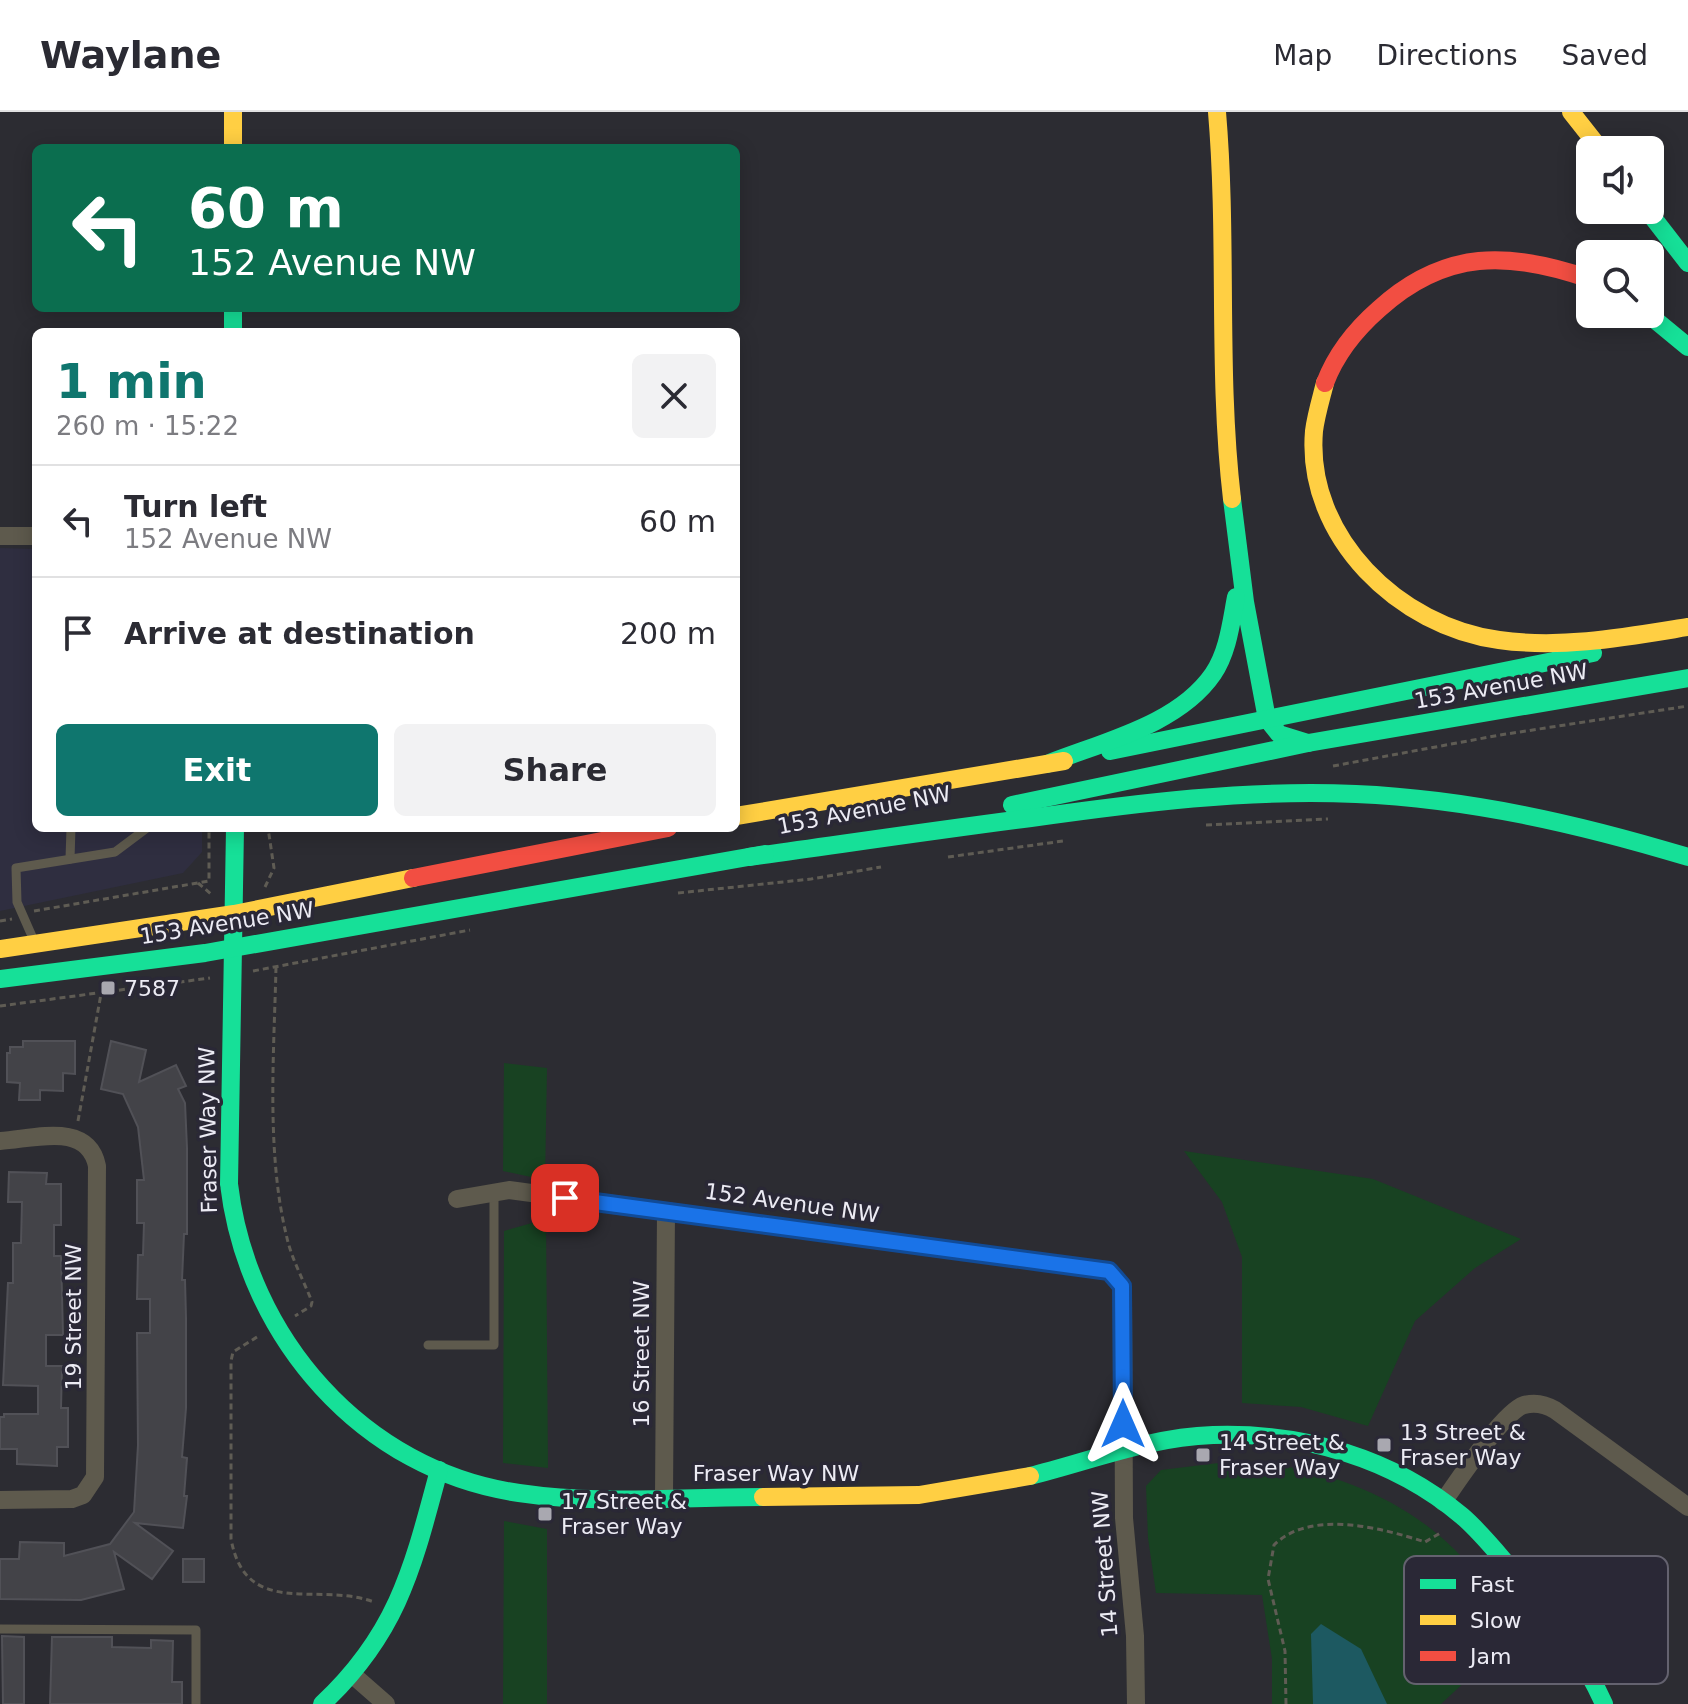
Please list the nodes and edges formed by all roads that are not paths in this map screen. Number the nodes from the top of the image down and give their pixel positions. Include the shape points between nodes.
1 (233, 112) edge
2 (1217, 112) edge
3 (1571, 112) edge
4 (1590, 136) edge
5 (233, 144) edge
6 (1658, 224) edge
7 (1688, 263) edge
8 (1576, 275) edge
9 (1664, 327) edge
10 (1688, 347) edge
11 (0, 536) edge
12 (32, 536) edge
13 (1240, 573) junction
14 (1688, 627) edge
15 (1688, 633) edge
16 (1688, 678) edge
17 (1267, 719) junction
18 (1308, 743) junction
19 (1047, 764) junction
20 (740, 815) edge
21 (71, 832) edge
22 (142, 832) edge
23 (235, 832) edge
24 (648, 832) edge
25 (749, 857) junction
26 (1688, 857) edge
27 (70, 859) junction
28 (234, 914) junction
29 (37, 946) junction
30 (0, 949) edge
31 (232, 949) junction
32 (0, 979) edge
33 (0, 1141) edge
34 (494, 1192) junction
35 (457, 1199) dead end
36 (666, 1211) junction
37 (1118, 1278) joint
38 (428, 1345) dead end
39 (1123, 1452) junction
40 (439, 1470) junction
41 (664, 1497) junction
42 (0, 1500) edge
43 (1443, 1502) junction
44 (1688, 1507) edge
45 (1498, 1556) edge
46 (0, 1629) edge
47 (354, 1676) junction
48 (1596, 1684) edge
49 (196, 1704) edge
50 (322, 1704) edge
51 (386, 1704) edge
52 (1136, 1704) edge
53 (1604, 1704) edge

1 - 5 main road
2 - 13 main road via 1224,403
3 - 4 main road
6 - 7 main road
8 - 14 main road via 1539,263 1487,259 1430,273 1384,301 1347,341 1325,385 1315,431 1318,486 1350,556 1386,595 1425,618 1472,635 1547,644
9 - 10 main road
11 - 12 street
13 - 17 main road
13 - 19 main road via 1225,651 1197,694 1167,714
15 - 17 main road, 153 Avenue NW
16 - 18 main road, 153 Avenue NW
17 - 18 main road via 1279,734
17 - 19 main road, 153 Avenue NW
18 - 25 main road, 153 Avenue NW
19 - 20 main road, 153 Avenue NW
21 - 27 lane
22 - 27 lane via 115,852
23 - 28 main road, Fraser Way NW
24 - 28 main road, 153 Avenue NW
25 - 26 main road via 1123,804 1280,792 1406,797 1473,806 1609,833
25 - 31 main road, 153 Avenue NW
27 - 29 lane via 16,868 17,902
28 - 29 main road, 153 Avenue NW
28 - 31 main road, Fraser Way NW
29 - 30 main road, 153 Avenue NW
31 - 32 main road, 153 Avenue NW
31 - 40 main road, Fraser Way NW via 229,1184 233,1224 247,1268 295,1357 333,1401 387,1444
33 - 42 street, 19 Street NW via 78,1138 93,1152 97,1166 96,1467 91,1486 83,1495 60,1500
34 - 35 street, 152 Avenue NW
34 - 36 street, 152 Avenue NW
34 - 38 lane via 494,1345
36 - 37 street, 152 Avenue NW via 1099,1268
36 - 41 street, 16 Street NW
37 - 39 street, 14 Street NW via 1123,1298
39 - 41 main road, Fraser Way NW via 936,1494
39 - 43 main road, Fraser Way NW via 1212,1435 1296,1439 1374,1463
39 - 52 street, 14 Street NW
40 - 41 main road, Fraser Way NW via 516,1492
40 - 47 main road via 393,1618
43 - 44 street via 1507,1416 1536,1403 1555,1410
43 - 45 main road, Fraser Way NW
46 - 49 lane via 196,1630
47 - 50 main road
47 - 51 street
48 - 53 main road, Fraser Way NW

